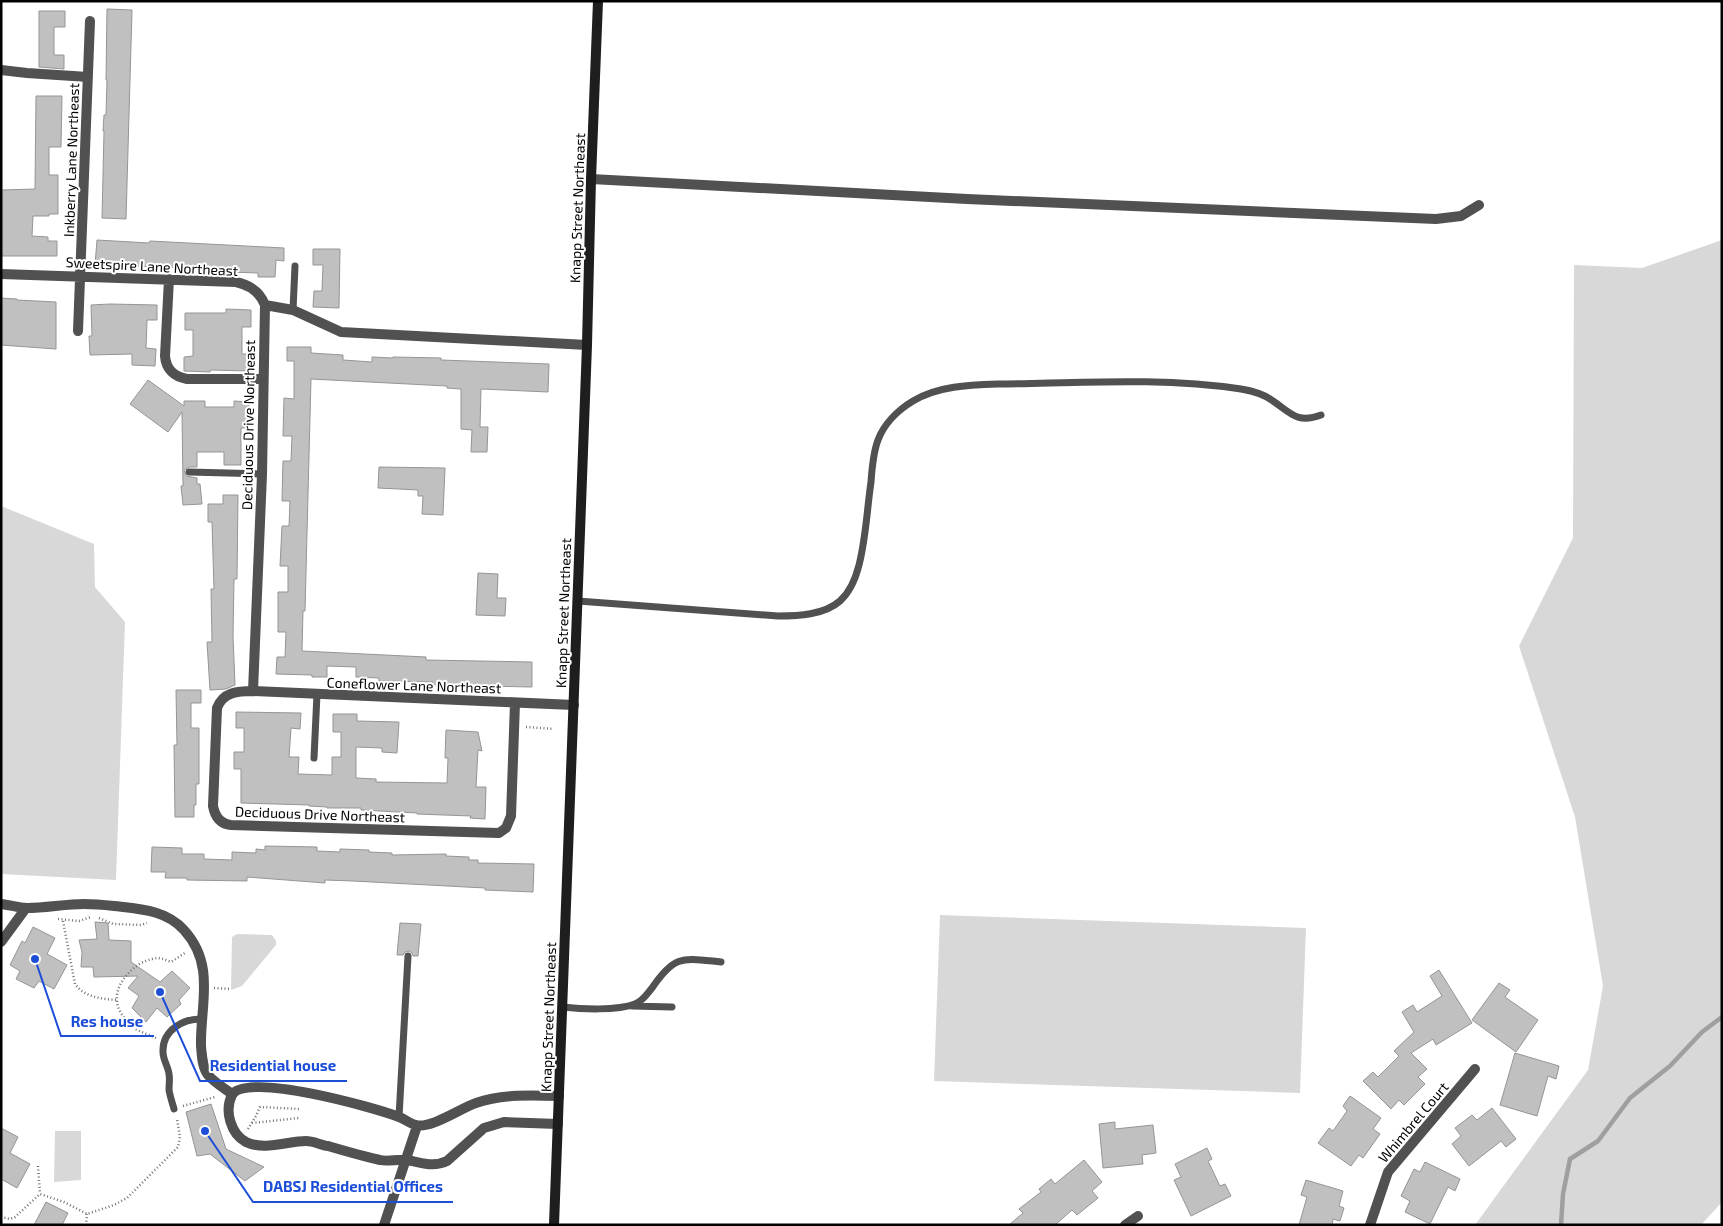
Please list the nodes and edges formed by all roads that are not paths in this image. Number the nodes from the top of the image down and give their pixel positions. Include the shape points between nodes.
1 (598, 1) edge
2 (90, 21) dead end
3 (1, 70) edge
4 (88, 77) junction
5 (591, 179) junction
6 (1479, 204) dead end
7 (295, 266) dead end
8 (1, 274) edge
9 (80, 276) junction
10 (169, 279) junction
11 (265, 305) junction
12 (293, 310) junction
13 (78, 331) dead end
14 (587, 345) junction
15 (263, 379) junction
16 (1321, 414) dead end
17 (189, 472) dead end
18 (262, 474) junction
19 (578, 601) junction
20 (253, 692) junction
21 (317, 694) junction
22 (515, 703) junction
23 (574, 705) junction
24 (314, 758) dead end
25 (1, 904) edge
26 (26, 908) junction
27 (1, 942) edge
28 (408, 956) dead end
29 (721, 962) dead end
30 (628, 1006) junction
31 (562, 1007) junction
32 (672, 1007) dead end
33 (203, 1019) junction
34 (1475, 1069) dead end
35 (232, 1094) junction
36 (559, 1096) junction
37 (174, 1109) road end
38 (399, 1117) junction
39 (558, 1124) junction
40 (417, 1126) junction
41 (406, 1160) junction
42 (1138, 1216) dead end
43 (384, 1225) edge
44 (554, 1225) edge
45 (1125, 1225) edge
46 (1370, 1225) edge

1 - 5 main road, Knapp Street Northeast
2 - 4 street, Inkberry Lane Northeast
3 - 4 street
4 - 9 street, Inkberry Lane Northeast
5 - 6 street via 1436,219 1461,216
5 - 14 main road, Knapp Street Northeast
7 - 12 lane
8 - 9 street, Sweetspire Lane Northeast
9 - 10 street, Sweetspire Lane Northeast
9 - 13 street, Inkberry Lane Northeast
10 - 11 street, Sweetspire Lane Northeast via 242,283 256,292
10 - 15 street via 165,356 172,372 187,379
11 - 12 street
11 - 15 street, Deciduous Drive Northeast
12 - 14 street via 341,332
14 - 19 main road, Knapp Street Northeast
15 - 18 street, Deciduous Drive Northeast
16 - 19 lane via 1308,418 1291,415 1266,397 1249,390 1167,383 982,385 942,390 920,397 904,407 888,423 878,440 858,571 848,591 832,606 812,613 778,616
17 - 18 lane
18 - 20 street, Deciduous Drive Northeast
19 - 23 main road, Knapp Street Northeast
20 - 21 street, Coneflower Lane Northeast
20 - 22 street, Deciduous Drive Northeast via 231,693 222,699 218,708 213,806 218,820 227,825 502,832 511,816
21 - 22 street, Coneflower Lane Northeast
21 - 24 lane
22 - 23 street, Coneflower Lane Northeast
23 - 31 main road, Knapp Street Northeast
25 - 26 street
26 - 27 street
26 - 33 street via 86,904 144,909 171,919 184,930 202,963 206,988
28 - 38 lane
29 - 30 lane via 679,960 661,974 645,998
30 - 31 lane
30 - 32 lane
31 - 36 main road, Knapp Street Northeast
33 - 35 street via 204,1067
33 - 37 lane via 185,1021 176,1026 164,1041 162,1050
34 - 46 street, Whimbrel Court via 1388,1172
35 - 38 street via 238,1089 257,1086 305,1092
35 - 41 street via 230,1122 247,1142 267,1145 307,1141 383,1160
36 - 39 main road, Knapp Street Northeast
36 - 40 street via 492,1099
38 - 40 street
39 - 41 street via 504,1122 484,1128 440,1164
39 - 44 main road, Knapp Street Northeast
40 - 41 street
41 - 43 street
42 - 45 street

